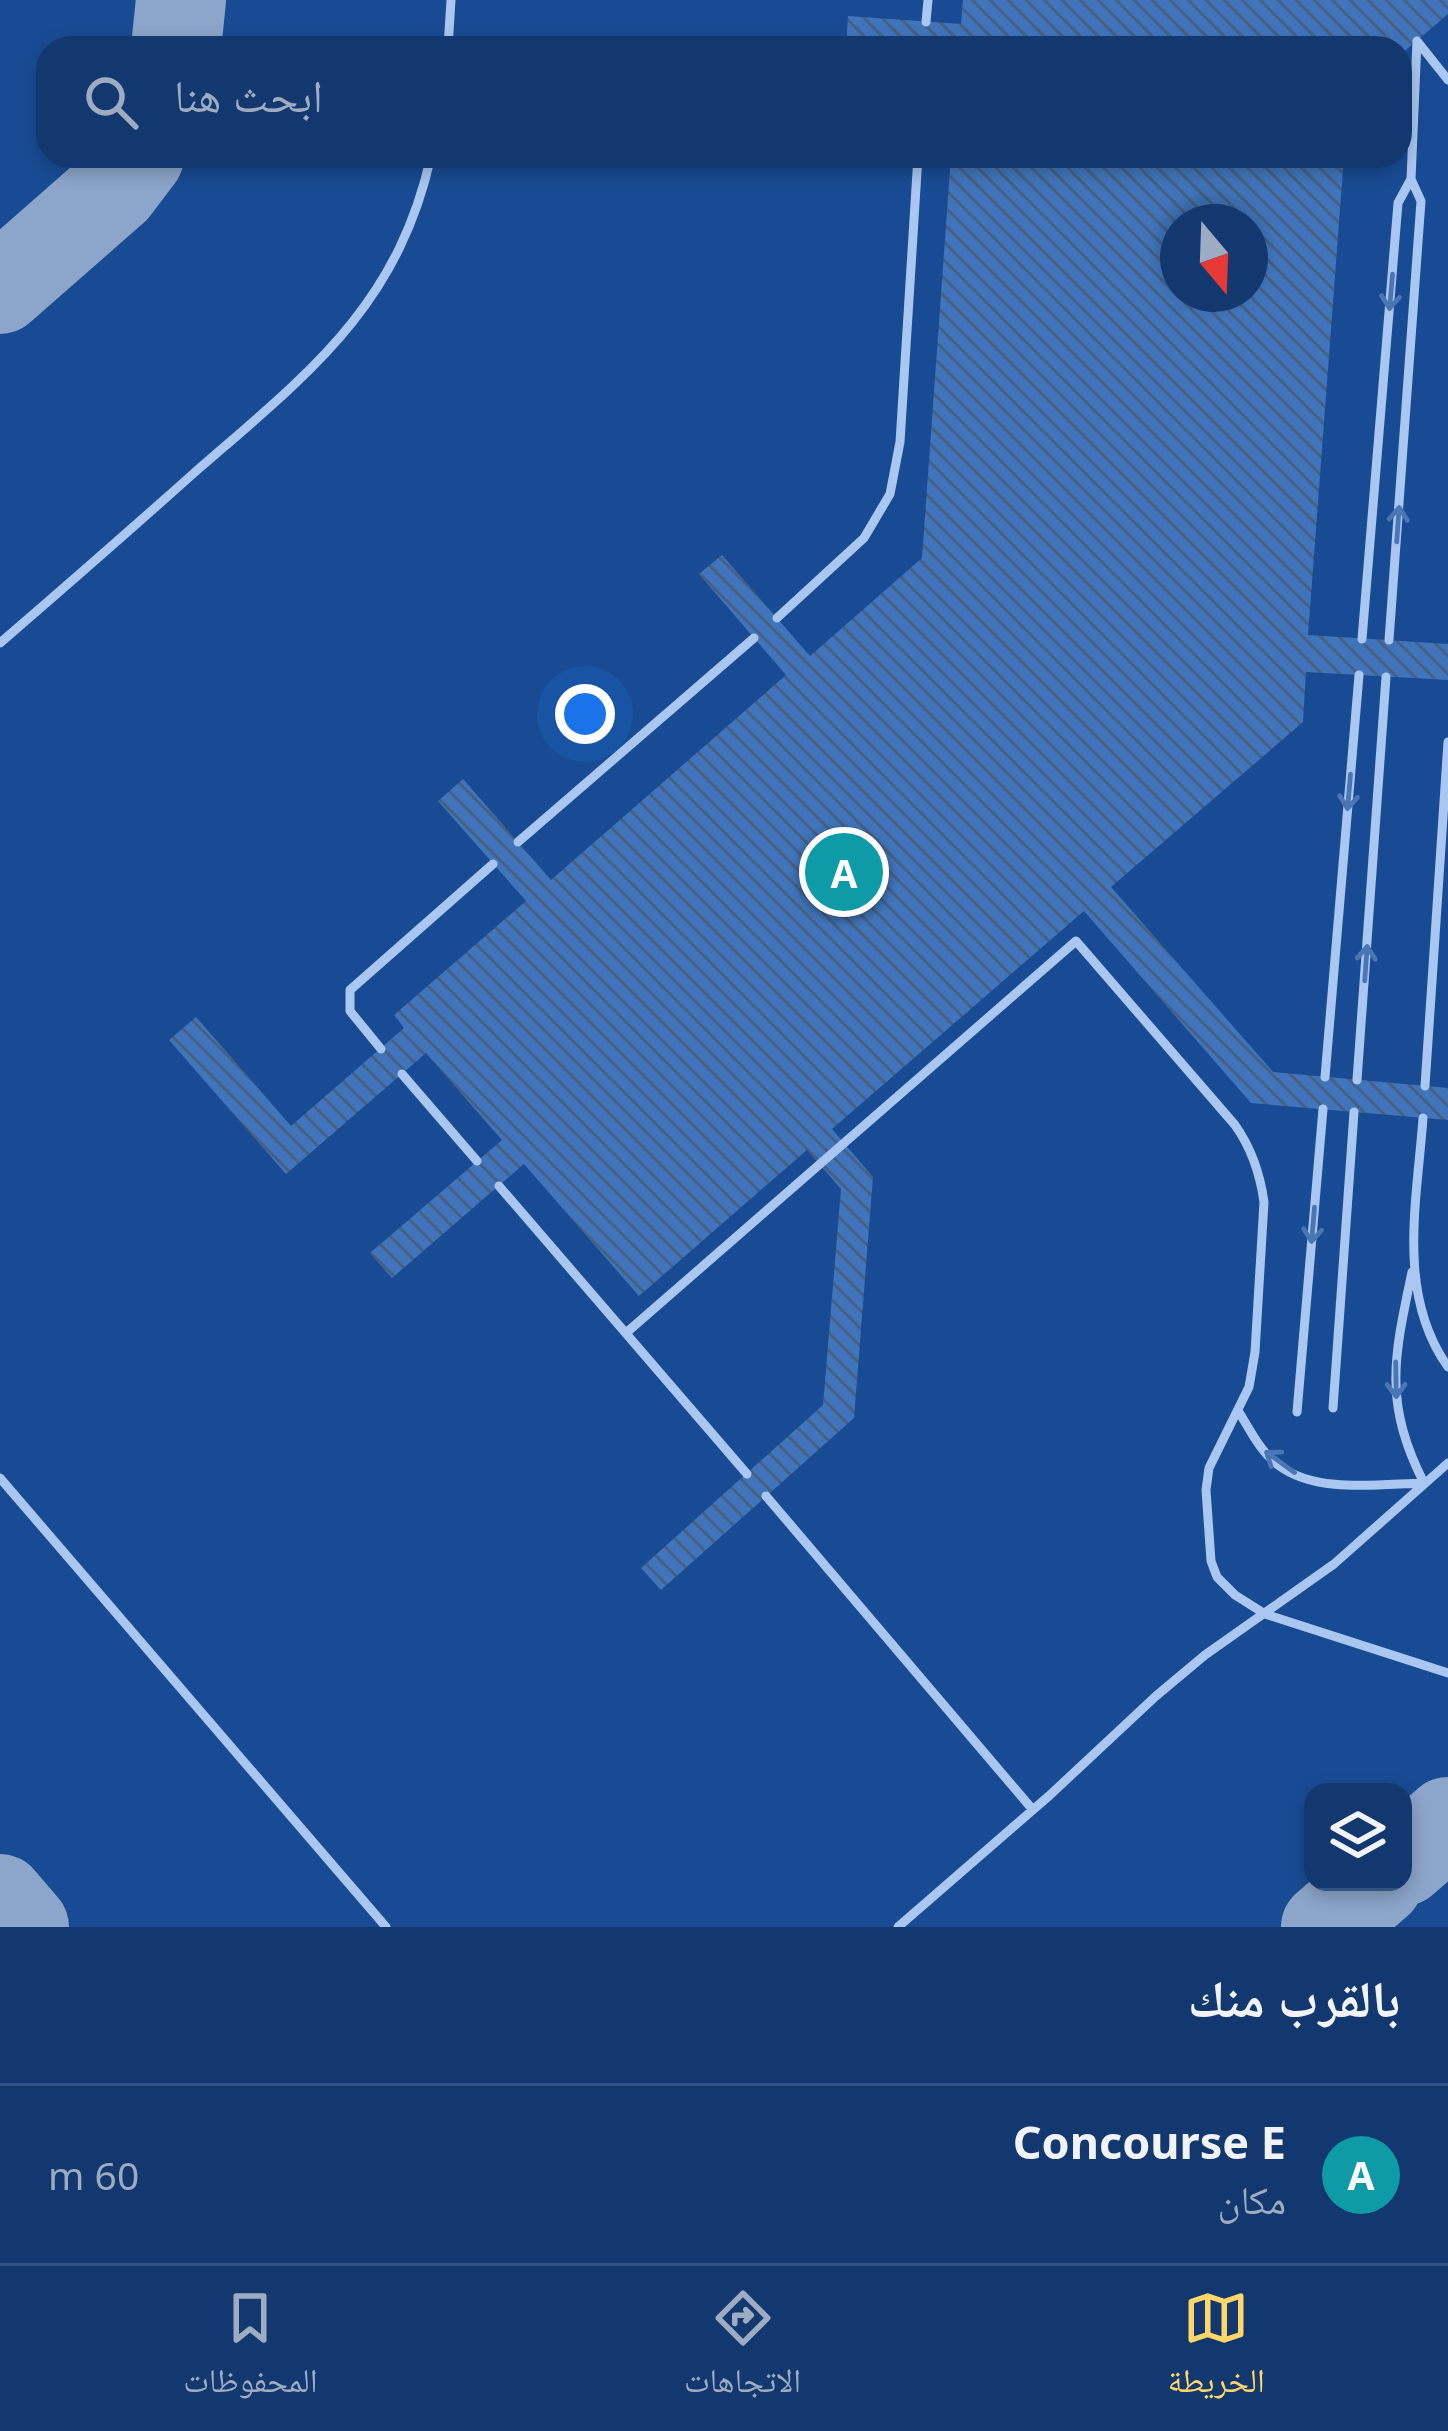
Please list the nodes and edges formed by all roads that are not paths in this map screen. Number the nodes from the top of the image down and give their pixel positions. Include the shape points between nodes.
1 (451, 0) edge
2 (928, 0) edge
3 (926, 22) dead end
4 (449, 36) edge
5 (1448, 80) edge
6 (427, 168) edge
7 (917, 168) edge
8 (1412, 178) junction
9 (777, 618) dead end
10 (754, 638) dead end
11 (1362, 639) dead end
12 (1389, 640) dead end
13 (0, 643) edge
14 (1359, 675) dead end
15 (1386, 676) dead end
16 (1448, 742) edge
17 (518, 842) dead end
18 (493, 864) dead end
19 (381, 1049) dead end
20 (402, 1074) dead end
21 (1325, 1077) dead end
22 (1357, 1080) dead end
23 (1425, 1086) dead end
24 (1322, 1109) dead end
25 (1354, 1112) dead end
26 (1423, 1118) dead end
27 (477, 1161) dead end
28 (499, 1186) dead end
29 (1412, 1272) junction
30 (626, 1333) junction
31 (1448, 1367) edge
32 (1333, 1408) dead end
33 (1239, 1412) junction
34 (1297, 1412) dead end
35 (1448, 1463) edge
36 (747, 1474) dead end
37 (0, 1478) edge
38 (1424, 1483) junction
39 (766, 1496) dead end
40 (1265, 1613) junction
41 (1448, 1673) edge
42 (1034, 1810) junction
43 (386, 1927) edge
44 (898, 1927) edge

1 - 4 lane
2 - 3 lane
5 - 8 lane via 1417,41
6 - 13 lane via 403,244 365,309 317,366
7 - 9 lane via 890,494 864,538
8 -> 11 lane via 1399,203
12 -> 8 lane via 1421,201
10 - 17 lane
14 -> 21 lane
22 -> 15 lane
16 - 23 lane
18 - 19 lane via 350,990 350,1010
20 - 27 lane
24 -> 34 lane
25 - 32 lane
26 - 29 lane
28 - 30 lane
29 - 31 lane via 1421,1318
29 -> 38 lane via 1396,1352 1396,1414
30 - 33 lane via 1076,941 1254,1156 1262,1245 1255,1352
30 - 36 lane
38 -> 33 lane via 1310,1480 1280,1467
33 - 40 lane via 1209,1468 1210,1561 1235,1595
35 - 38 lane
37 - 43 lane
38 - 40 lane
39 - 42 lane
40 - 41 lane
40 - 42 lane via 1156,1696
42 - 44 lane

